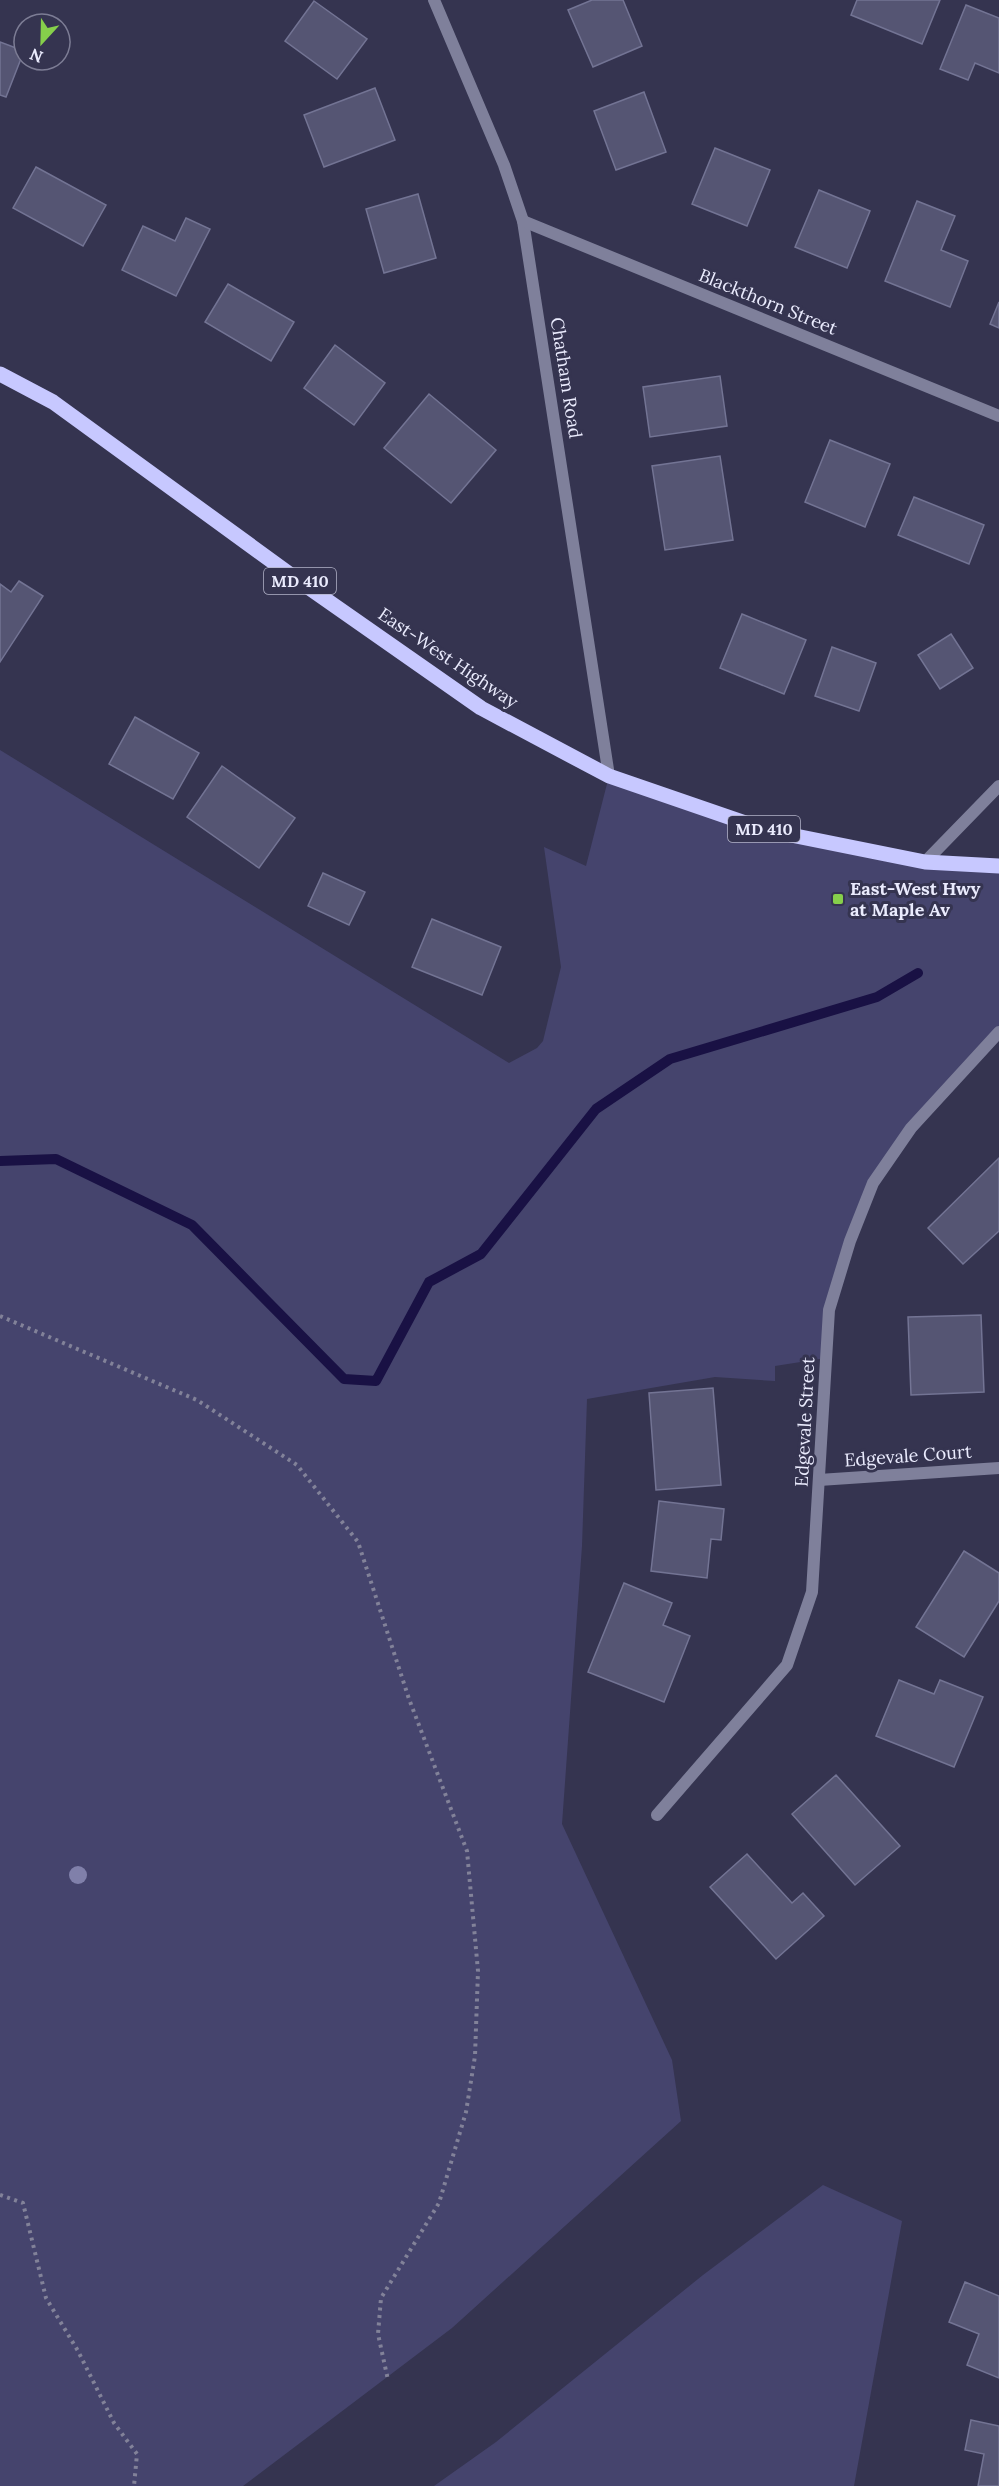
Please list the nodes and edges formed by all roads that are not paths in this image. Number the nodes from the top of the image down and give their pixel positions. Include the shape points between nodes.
1 (434, 0) edge
2 (523, 221) junction
3 (0, 374) edge
4 (999, 416) edge
5 (609, 776) junction
6 (999, 786) edge
7 (925, 862) junction
8 (999, 866) edge
9 (999, 1032) edge
10 (999, 1468) edge
11 (819, 1480) junction
12 (657, 1815) dead end

1 - 2 street, Chatham Road via 504,165
2 - 4 street, Blackthorn Street
2 - 5 street, Chatham Road
3 - 5 main road, East-West Highway / MD 410 via 53,402 481,708
5 - 7 main road, East-West Highway / MD 410 via 766,830
6 - 7 street
7 - 8 main road, East-West Highway / MD 410
9 - 11 street, Edgevale Street via 911,1128 873,1183 830,1310
10 - 11 street, Edgevale Court
11 - 12 street, Edgevale Street via 812,1592 788,1665

